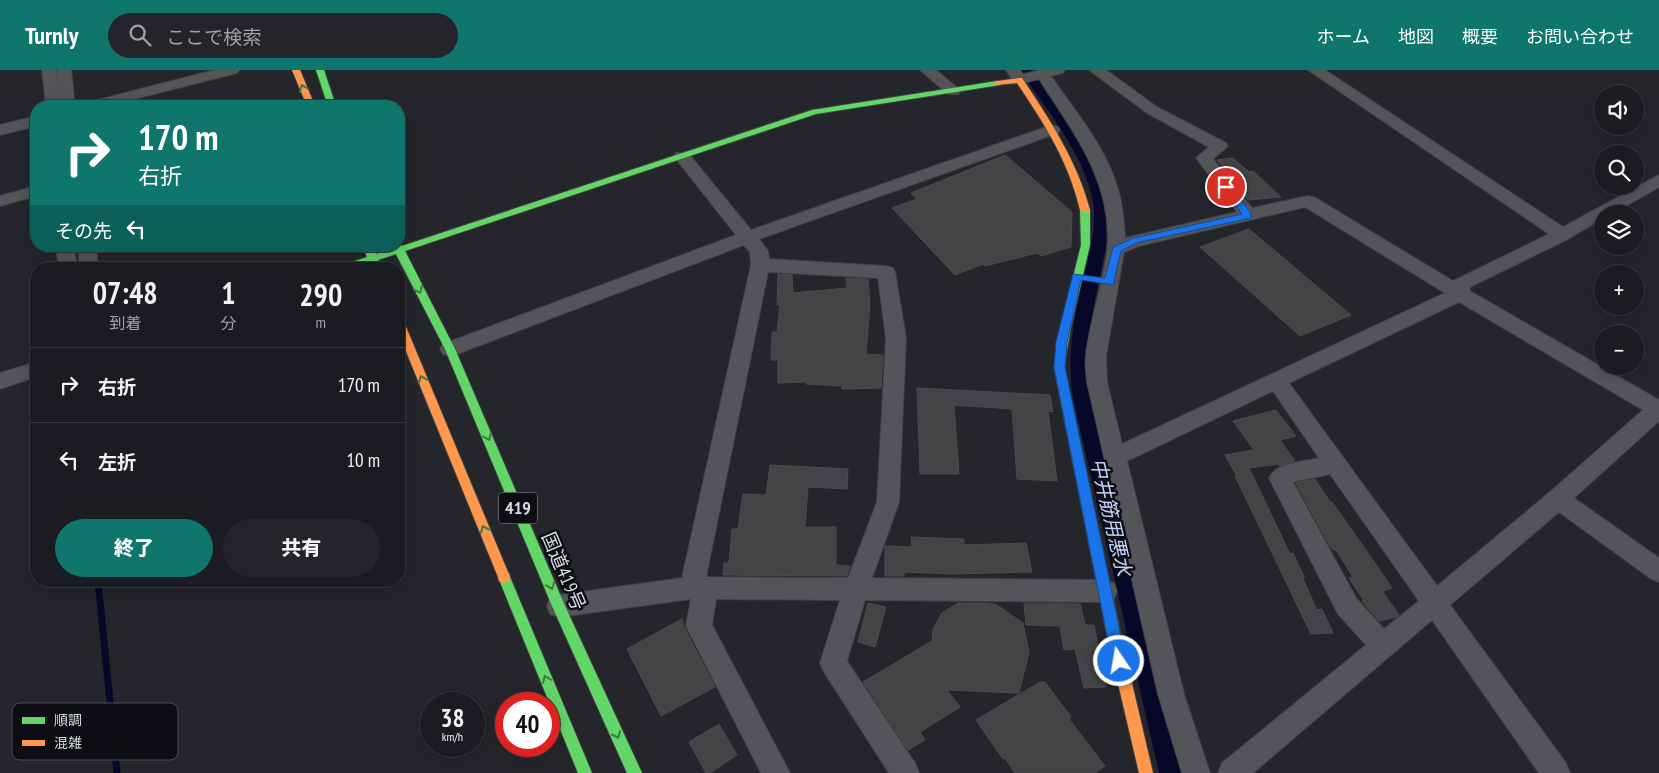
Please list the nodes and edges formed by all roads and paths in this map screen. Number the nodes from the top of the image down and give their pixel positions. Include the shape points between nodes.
1 (49, 70) edge
2 (64, 70) edge
3 (232, 70) edge
4 (296, 70) edge
5 (320, 70) edge
6 (927, 70) edge
7 (1096, 70) edge
8 (1314, 70) edge
9 (1051, 72) edge
10 (1016, 75) edge
11 (953, 91) junction
12 (52, 100) edge
13 (67, 100) edge
14 (114, 100) edge
15 (308, 100) edge
16 (330, 100) edge
17 (30, 122) edge
18 (0, 130) edge
19 (1052, 130) junction
20 (682, 156) junction
21 (1659, 180) edge
22 (30, 193) edge
23 (0, 201) edge
24 (1248, 216) junction
25 (1562, 235) junction
26 (748, 237) junction
27 (405, 246) edge
28 (1116, 249) junction
29 (392, 252) edge
30 (400, 252) edge
31 (378, 262) edge
32 (760, 265) junction
33 (1077, 276) junction
34 (1110, 282) junction
35 (1460, 294) junction
36 (405, 337) edge
37 (450, 349) junction
38 (30, 372) edge
39 (0, 381) edge
40 (1277, 382) junction
41 (1659, 409) edge
42 (1115, 457) junction
43 (1335, 464) junction
44 (1558, 499) junction
45 (1659, 571) edge
46 (699, 588) junction
47 (856, 588) junction
48 (1105, 591) junction
49 (1435, 604) junction
50 (559, 606) junction
51 (1384, 647) junction
52 (585, 773) edge
53 (635, 773) edge
54 (776, 773) edge
55 (905, 773) edge
56 (1146, 773) edge
57 (1196, 773) edge
58 (1232, 773) edge
59 (1556, 773) edge

1 - 12 street
2 - 13 street
3 - 14 street
15 -> 4 main road
5 - 16 main road
6 - 11 street
7 - 24 street via 1152,110 1220,146 1204,158
8 - 25 street
9 - 10 street
9 - 28 street via 1108,181
10 - 11 main road
10 - 19 main road
11 - 20 main road via 827,109
17 - 18 street
19 - 26 street
19 - 33 main road via 1085,200 1086,234
20 - 26 street
20 - 27 main road
21 - 25 street
22 - 23 street
24 - 28 street via 1134,241
24 - 35 street via 1308,200
25 - 35 street via 1461,284
26 - 32 street via 759,251
26 - 37 street
28 - 34 street
29 - 31 main road
30 -> 37 main road, 国道419号 / 419
32 - 46 street
32 - 47 street via 886,272 896,338 888,502
33 - 34 street
33 - 48 main road via 1061,342 1060,367
34 - 42 street via 1096,356 1096,382
35 - 40 street
35 - 41 street
52 -> 36 main road, 419
37 -> 50 main road, 国道419号 / 419
38 - 39 street
40 - 42 street
40 - 43 street
41 - 44 street
42 - 57 street via 1171,694
43 - 49 street
43 - 51 street via 1280,478 1347,606
44 - 45 street
44 - 49 street
46 - 47 street
46 - 50 street
46 - 54 street via 699,626
47 - 48 street
47 - 55 street via 833,662
48 - 56 main road
49 - 51 street
49 - 59 street
50 -> 53 main road, 国道419号 / 419
51 - 58 street

